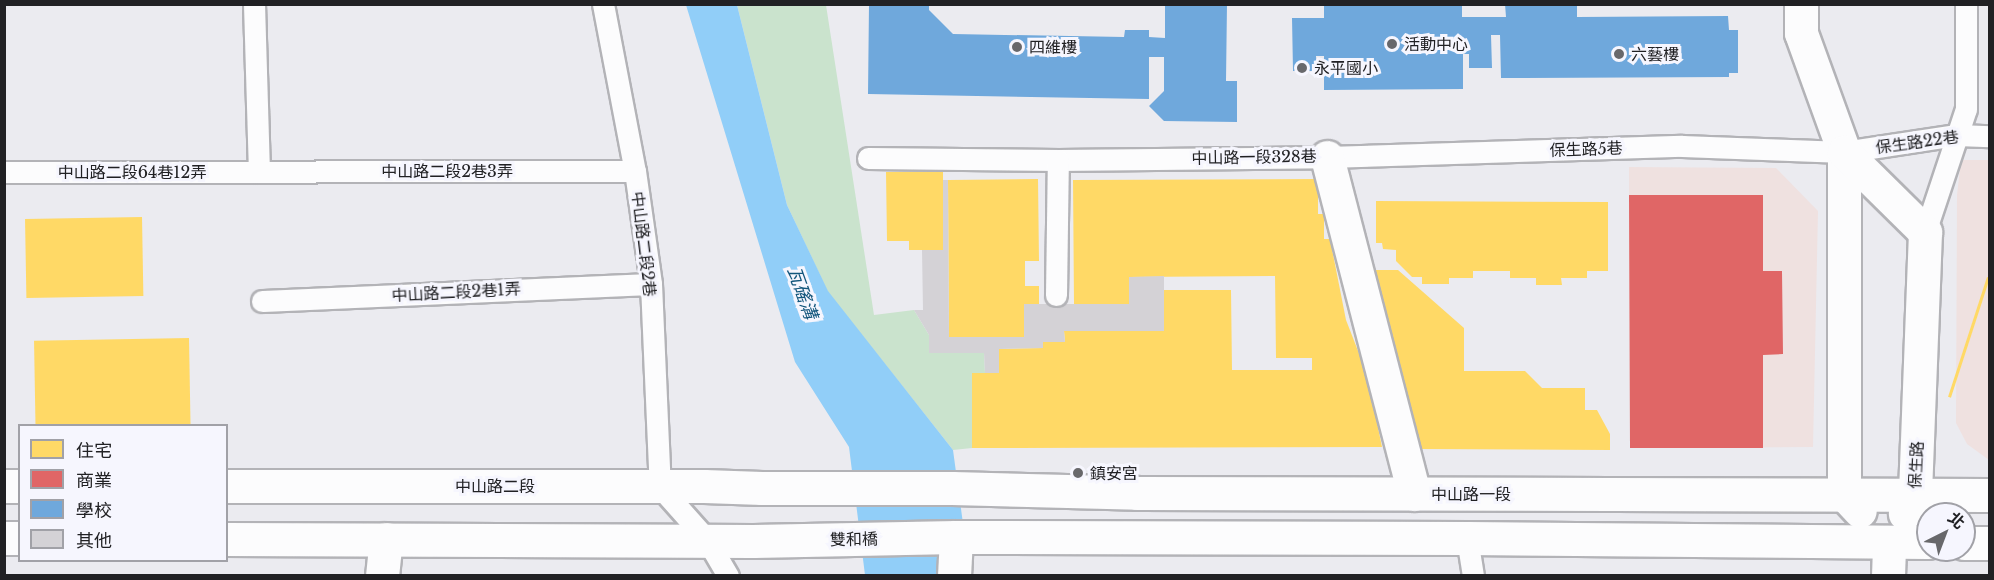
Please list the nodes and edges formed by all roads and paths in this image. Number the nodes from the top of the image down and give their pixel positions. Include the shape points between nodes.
1 (254, 4) edge
2 (603, 4) edge
3 (1802, 4) edge
4 (1966, 4) edge
5 (1957, 135) junction
6 (1989, 136) edge
7 (1844, 152) junction
8 (1327, 157) junction
9 (868, 158) dead end
10 (1058, 160) junction
11 (635, 171) junction
12 (4, 172) edge
13 (259, 172) junction
14 (1925, 232) junction
15 (651, 284) junction
16 (1056, 295) dead end
17 (261, 301) dead end
18 (228, 486) edge
19 (660, 487) junction
20 (952, 488) joint
21 (1414, 494) junction
22 (1844, 494) junction
23 (1915, 495) junction
24 (1989, 495) edge
25 (956, 537) junction
26 (1467, 538) junction
27 (228, 539) edge
28 (386, 539) junction
29 (707, 540) junction
30 (1889, 542) junction
31 (1916, 542) edge
32 (382, 576) edge
33 (728, 576) edge
34 (954, 576) edge
35 (1473, 576) edge
36 (1888, 576) edge

1 - 13 lane
2 - 11 lane, 中山路二段2巷
3 - 7 street via 1801,33
4 - 5 lane via 1966,109
5 - 6 lane, 保生路22巷
5 - 7 lane, 保生路22巷
5 - 14 lane
7 - 8 lane, 保生路5巷 via 1682,146
7 - 14 street
7 - 22 street
8 - 10 lane, 中山路一段328巷
8 - 21 street, 中山路一段328巷
9 - 10 lane, 中山路一段328巷
10 - 16 lane
11 - 13 lane, 中山路二段2巷3弄
11 - 15 lane, 中山路二段2巷
12 - 13 lane, 中山路二段64巷12弄
14 - 23 street, 保生路
15 - 17 lane, 中山路二段2巷1弄
15 - 19 lane, 中山路二段2巷
18 - 19 street, 中山路二段
19 - 20 street, 中山路二段
19 - 29 lane
20 - 21 street, 中山路一段 via 1137,494
21 - 22 street, 中山路一段
22 - 23 street, 中山路一段
22 - 30 street
23 - 24 street, 中山路一段
23 - 30 street, 保生路
25 - 26 street
25 - 29 street, 雙和橋
25 - 34 street
26 - 30 street
26 - 35 lane
27 - 28 street
28 - 29 street
28 - 32 street
29 - 33 lane
30 - 31 street
30 - 36 street

